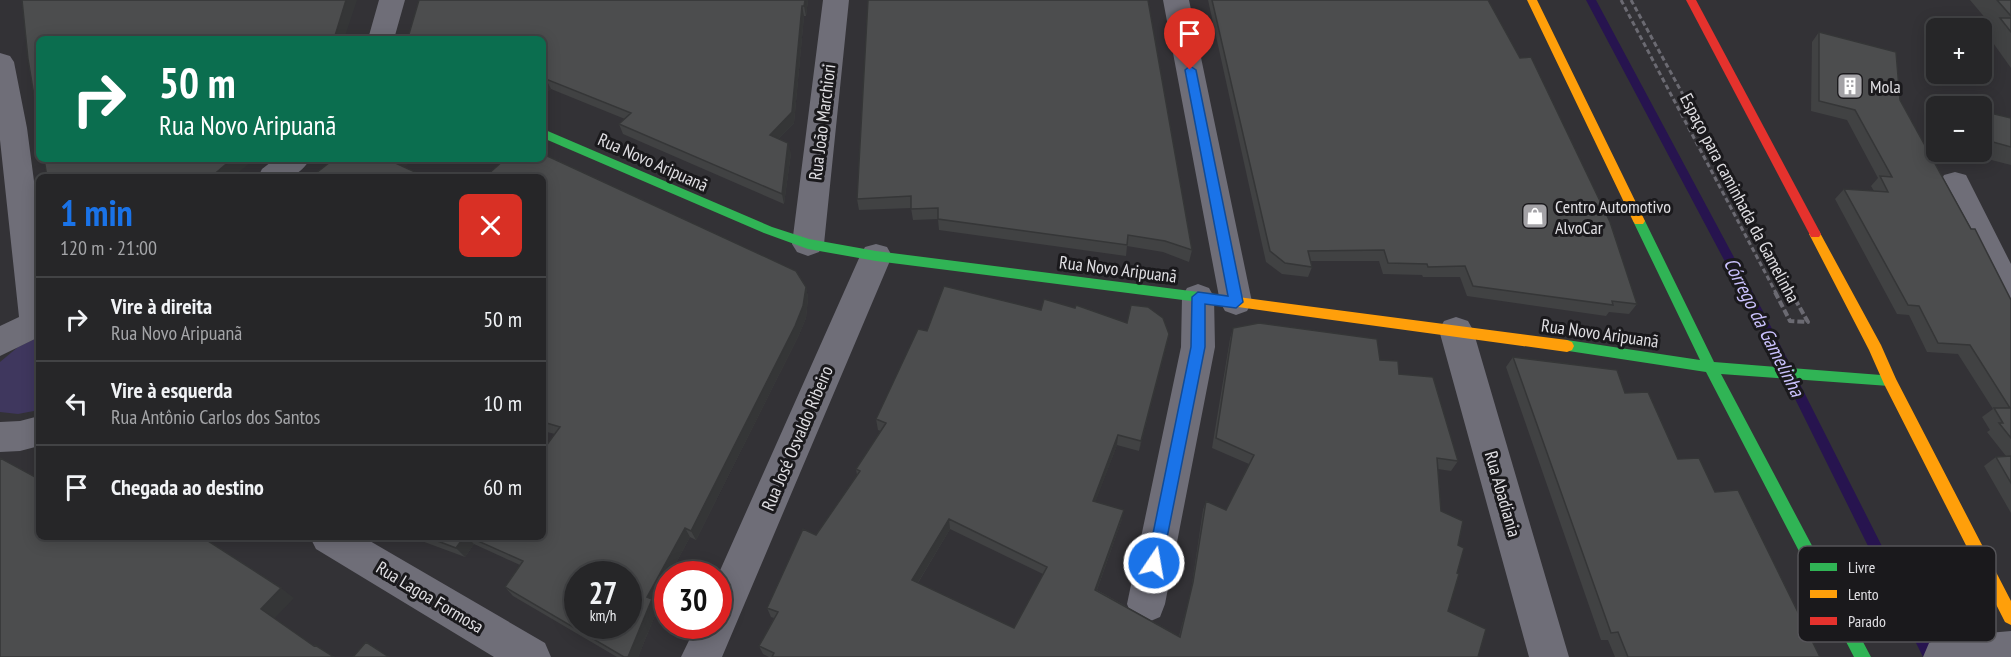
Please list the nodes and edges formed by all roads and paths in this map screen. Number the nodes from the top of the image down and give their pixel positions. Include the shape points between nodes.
1 (392, 0) edge
2 (836, 0) edge
3 (1176, 0) edge
4 (1532, 0) edge
5 (1621, 0) edge
6 (1631, 0) edge
7 (1691, 0) edge
8 (382, 36) edge
9 (0, 62) edge
10 (546, 134) edge
11 (291, 162) edge
12 (277, 174) edge
13 (1955, 183) dead end
14 (808, 244) junction
15 (876, 256) junction
16 (2011, 296) edge
17 (1198, 297) junction
18 (1236, 302) junction
19 (36, 306) edge
20 (36, 323) edge
21 (1456, 330) junction
22 (0, 342) edge
23 (1710, 367) junction
24 (1889, 380) junction
25 (36, 432) edge
26 (0, 437) edge
27 (334, 540) edge
28 (1804, 546) edge
29 (1974, 546) edge
30 (1996, 588) edge
31 (732, 589) edge
32 (1146, 604) dead end
33 (2011, 617) edge
34 (710, 639) edge
35 (1855, 642) edge
36 (2011, 651) edge
37 (1952, 656) edge
38 (531, 657) edge
39 (701, 657) edge
40 (1549, 657) edge
41 (1863, 657) edge

1 - 8 street
2 - 14 street, Rua João Marchiori
3 - 18 street
4 - 23 main road
5 - 6 path, Espaço para caminhada da Gamelinha via 1790,321 1808,322
7 - 24 main road
9 - 19 street via 13,128
10 - 14 main road, Rua Novo Aripuanã via 731,216
11 - 12 street
13 - 16 street
14 - 15 main road, Rua Novo Aripuanã
15 - 17 main road, Rua Novo Aripuanã
15 - 31 street, Rua José Osvaldo Ribeiro
17 - 18 main road, Rua Novo Aripuanã
17 - 32 street via 1198,347
18 - 21 main road, Rua Novo Aripuanã
20 - 22 street
21 - 23 main road, Rua Novo Aripuanã
21 - 40 street, Rua Abadiania
23 - 24 main road, Rua Novo Aripuanã
23 - 28 main road
24 - 29 main road
25 - 26 street
27 - 38 street, Rua Lagoa Formosa
30 - 33 main road
34 - 39 street
35 - 41 main road
36 - 37 street

